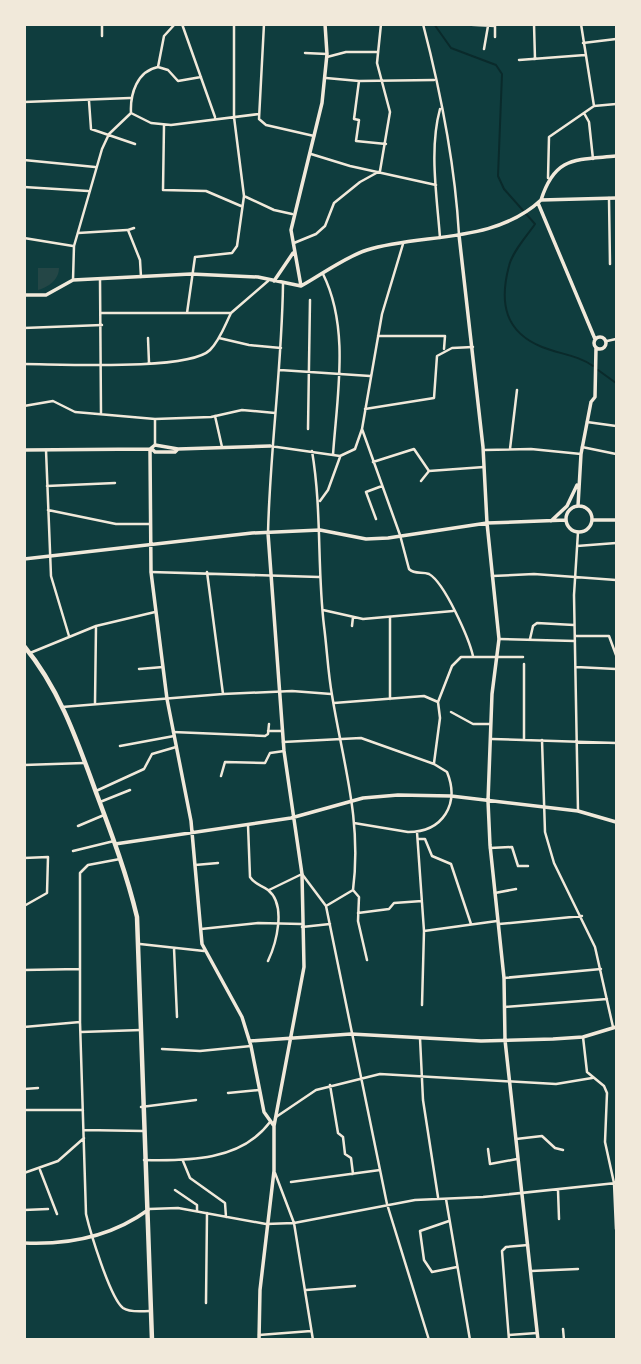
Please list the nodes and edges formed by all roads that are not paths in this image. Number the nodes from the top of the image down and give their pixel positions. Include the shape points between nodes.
1 (102, 24) edge
2 (175, 24) edge
3 (182, 24) edge
4 (234, 24) edge
5 (264, 24) edge
6 (324, 24) edge
7 (381, 24) edge
8 (423, 24) edge
9 (457, 24) edge
10 (534, 24) edge
11 (581, 24) edge
12 (495, 25) edge
13 (488, 26) junction
14 (102, 36) dead end
15 (495, 37) dead end
16 (617, 39) edge
17 (583, 43) junction
18 (484, 49) dead end
19 (377, 52) junction
20 (305, 53) dead end
21 (327, 55) junction
22 (585, 55) junction
23 (535, 59) junction
24 (519, 60) dead end
25 (158, 67) junction
26 (202, 77) junction
27 (326, 78) junction
28 (436, 80) junction
29 (359, 81) junction
30 (382, 81) junction
31 (131, 97) junction
32 (89, 101) junction
33 (24, 102) edge
34 (617, 104) edge
35 (441, 106) junction
36 (594, 106) junction
37 (131, 113) junction
38 (584, 113) junction
39 (260, 114) junction
40 (215, 117) junction
41 (234, 117) junction
42 (164, 125) junction
43 (109, 134) junction
44 (314, 136) junction
45 (135, 144) dead end
46 (386, 144) junction
47 (309, 153) junction
48 (617, 156) edge
49 (593, 159) junction
50 (24, 160) edge
51 (95, 167) junction
52 (380, 171) junction
53 (548, 178) junction
54 (436, 185) junction
55 (24, 187) edge
56 (88, 191) junction
57 (244, 196) junction
58 (609, 198) junction
59 (617, 198) edge
60 (538, 203) junction
61 (242, 206) junction
62 (292, 214) junction
63 (134, 228) dead end
64 (128, 230) junction
65 (78, 233) junction
66 (459, 235) junction
67 (24, 238) edge
68 (440, 238) junction
69 (292, 243) junction
70 (403, 244) junction
71 (74, 246) junction
72 (294, 251) junction
73 (610, 264) dead end
74 (191, 274) junction
75 (323, 274) junction
76 (141, 277) junction
77 (100, 279) junction
78 (73, 280) junction
79 (268, 280) junction
80 (274, 281) junction
81 (284, 284) junction
82 (301, 286) junction
83 (24, 296) edge
84 (310, 300) dead end
85 (102, 313) junction
86 (187, 313) junction
87 (231, 313) junction
88 (102, 325) junction
89 (24, 328) edge
90 (378, 336) junction
91 (148, 338) dead end
92 (219, 338) junction
93 (595, 339) junction
94 (617, 339) edge
95 (607, 341) junction
96 (473, 347) junction
97 (282, 348) junction
98 (596, 348) junction
99 (444, 350) junction
100 (149, 363) junction
101 (24, 364) edge
102 (101, 365) junction
103 (280, 370) junction
104 (309, 372) junction
105 (339, 374) junction
106 (370, 376) junction
107 (517, 390) dead end
108 (24, 406) edge
109 (365, 409) junction
110 (275, 413) junction
111 (101, 414) junction
112 (215, 416) junction
113 (155, 419) junction
114 (587, 422) junction
115 (617, 426) edge
116 (308, 429) dead end
117 (362, 429) junction
118 (270, 446) junction
119 (582, 447) junction
120 (152, 448) junction
121 (222, 448) junction
122 (510, 449) junction
123 (24, 450) edge
124 (46, 450) junction
125 (484, 450) junction
126 (312, 451) junction
127 (332, 454) junction
128 (581, 454) junction
129 (617, 454) edge
130 (340, 456) junction
131 (373, 462) junction
132 (484, 467) junction
133 (429, 471) junction
134 (421, 481) dead end
135 (115, 483) dead end
136 (578, 484) junction
137 (47, 486) junction
138 (382, 486) junction
139 (320, 501) junction
140 (578, 506) junction
141 (48, 510) junction
142 (376, 519) dead end
143 (566, 520) junction
144 (592, 520) junction
145 (617, 520) edge
146 (551, 522) junction
147 (487, 523) junction
148 (149, 524) junction
149 (320, 530) junction
150 (578, 532) junction
151 (268, 533) junction
152 (400, 535) junction
153 (617, 543) edge
154 (149, 546) junction
155 (577, 546) junction
156 (50, 556) junction
157 (24, 559) edge
158 (151, 572) junction
159 (207, 572) junction
160 (271, 576) junction
161 (492, 576) junction
162 (575, 576) junction
163 (320, 577) junction
164 (617, 580) edge
165 (323, 610) junction
166 (453, 611) junction
167 (155, 612) junction
168 (353, 617) junction
169 (390, 617) junction
170 (574, 625) junction
171 (96, 626) junction
172 (352, 626) dead end
173 (575, 635) junction
174 (69, 636) junction
175 (499, 639) junction
176 (530, 640) junction
177 (575, 641) junction
178 (24, 646) edge
179 (30, 653) junction
180 (617, 655) edge
181 (473, 656) junction
182 (496, 657) junction
183 (523, 657) dead end
184 (524, 664) dead end
185 (163, 667) junction
186 (576, 667) junction
187 (139, 669) dead end
188 (617, 669) edge
189 (279, 691) junction
190 (223, 694) junction
191 (332, 694) junction
192 (167, 699) junction
193 (390, 699) junction
194 (438, 702) junction
195 (95, 703) junction
196 (334, 704) junction
197 (62, 707) junction
198 (450, 712) dead end
199 (269, 724) dead end
200 (492, 724) junction
201 (268, 731) junction
202 (282, 731) junction
203 (174, 734) junction
204 (341, 738) junction
205 (492, 739) junction
206 (524, 740) junction
207 (542, 740) junction
208 (575, 741) junction
209 (283, 742) junction
210 (617, 743) edge
211 (120, 746) dead end
212 (176, 747) junction
213 (284, 751) junction
214 (87, 763) junction
215 (434, 764) junction
216 (24, 765) edge
217 (221, 776) dead end
218 (130, 790) dead end
219 (96, 791) junction
220 (451, 796) junction
221 (353, 801) junction
222 (488, 801) junction
223 (100, 802) junction
224 (542, 807) junction
225 (578, 811) junction
226 (104, 815) junction
227 (291, 818) junction
228 (617, 822) edge
229 (354, 823) junction
230 (248, 825) junction
231 (78, 826) dead end
232 (192, 832) junction
233 (417, 832) junction
234 (418, 839) junction
235 (114, 842) junction
236 (490, 848) junction
237 (73, 851) dead end
238 (24, 858) edge
239 (120, 859) junction
240 (218, 863) dead end
241 (195, 865) junction
242 (528, 866) dead end
243 (302, 874) junction
244 (516, 889) dead end
245 (269, 890) junction
246 (353, 890) junction
247 (495, 893) junction
248 (422, 901) junction
249 (24, 906) edge
250 (326, 906) junction
251 (358, 914) junction
252 (582, 916) junction
253 (277, 922) junction
254 (498, 922) junction
255 (330, 924) junction
256 (471, 924) junction
257 (302, 925) junction
258 (201, 929) junction
259 (424, 931) junction
260 (140, 944) junction
261 (174, 948) junction
262 (204, 951) junction
263 (367, 960) dead end
264 (268, 961) dead end
265 (601, 969) junction
266 (24, 970) edge
267 (80, 970) junction
268 (504, 978) junction
269 (608, 999) junction
270 (422, 1005) dead end
271 (505, 1007) junction
272 (177, 1017) dead end
273 (80, 1022) junction
274 (24, 1027) edge
275 (615, 1027) edge
276 (141, 1030) junction
277 (81, 1032) junction
278 (351, 1034) junction
279 (583, 1037) junction
280 (420, 1038) junction
281 (293, 1039) junction
282 (505, 1040) junction
283 (251, 1044) junction
284 (162, 1049) dead end
285 (361, 1077) junction
286 (422, 1077) junction
287 (592, 1078) junction
288 (512, 1081) junction
289 (330, 1085) junction
290 (38, 1088) dead end
291 (24, 1089) edge
292 (260, 1090) junction
293 (228, 1093) dead end
294 (196, 1100) dead end
295 (141, 1107) junction
296 (24, 1110) edge
297 (83, 1110) junction
298 (276, 1117) junction
299 (270, 1122) junction
300 (274, 1126) junction
301 (84, 1130) junction
302 (143, 1130) junction
303 (84, 1138) junction
304 (516, 1139) junction
305 (488, 1150) dead end
306 (563, 1150) dead end
307 (519, 1159) junction
308 (144, 1160) junction
309 (183, 1161) junction
310 (40, 1170) junction
311 (380, 1170) junction
312 (274, 1171) junction
313 (24, 1173) edge
314 (353, 1174) junction
315 (291, 1182) dead end
316 (615, 1183) edge
317 (175, 1189) dead end
318 (558, 1190) junction
319 (523, 1193) junction
320 (438, 1199) junction
321 (446, 1199) junction
322 (387, 1204) junction
323 (48, 1209) dead end
324 (149, 1209) junction
325 (24, 1210) edge
326 (197, 1211) junction
327 (206, 1213) junction
328 (57, 1214) dead end
329 (226, 1217) junction
330 (559, 1219) dead end
331 (449, 1221) junction
332 (294, 1223) junction
333 (267, 1224) junction
334 (617, 1229) edge
335 (91, 1236) junction
336 (25, 1244) edge
337 (528, 1245) junction
338 (24, 1249) edge
339 (457, 1267) junction
340 (578, 1269) dead end
341 (531, 1271) junction
342 (355, 1286) dead end
343 (306, 1290) junction
344 (206, 1303) dead end
345 (151, 1311) junction
346 (564, 1329) dead end
347 (311, 1331) junction
348 (537, 1333) junction
349 (260, 1337) edge
350 (509, 1337) edge
351 (470, 1338) edge
352 (152, 1339) edge
353 (313, 1339) edge
354 (429, 1339) edge
355 (463, 1339) edge
356 (538, 1339) edge
357 (565, 1339) edge

1 - 14 street
2 - 25 street via 164,36
3 - 26 street
4 - 41 street
5 - 39 street
6 - 21 street
7 - 19 street
8 - 28 street
9 - 13 street
10 - 23 street
11 - 17 street
12 - 13 street
12 - 15 street
13 - 18 street
16 - 17 street
17 - 22 street
19 - 21 street
19 - 30 street
20 - 21 street
21 - 27 street
22 - 23 street
22 - 36 street
23 - 24 street
25 - 26 street via 178,81
25 - 31 street via 146,71
26 - 40 street
27 - 29 street
27 - 44 street
28 - 30 street
28 - 35 street
29 - 30 street
29 - 46 street via 356,141
30 - 46 street via 390,112
31 - 32 street
31 - 37 street
32 - 33 street
32 - 43 street via 91,130
34 - 36 street
35 - 54 street
35 - 66 street via 457,195
36 - 38 street
37 - 42 street
37 - 43 street
38 - 49 street
38 - 53 street via 547,140
39 - 41 street
39 - 44 street via 266,125
40 - 41 street
40 - 42 street
41 - 57 street
42 - 61 street via 163,190 206,191
43 - 45 street
43 - 51 street
44 - 47 street
46 - 52 street
47 - 52 street
47 - 62 street
48 - 49 street
49 - 53 street via 557,168
50 - 51 street
51 - 56 street
52 - 54 street
52 - 69 street via 334,203 325,226 316,234
53 - 60 street
54 - 68 street
55 - 56 street
56 - 65 street
57 - 61 street
57 - 62 street
58 - 59 street
58 - 60 street
58 - 73 street
60 - 66 street via 501,224
60 - 93 street
61 - 74 street via 236,250 196,256
62 - 69 street
63 - 64 street
64 - 65 street
64 - 76 street
65 - 71 street
66 - 68 street
66 - 96 street
67 - 71 street
68 - 70 street
69 - 72 street
70 - 75 street via 366,250
70 - 90 street
71 - 78 street
72 - 80 street
72 - 82 street
74 - 76 street
74 - 79 street
74 - 86 street
75 - 82 street
75 - 105 street via 339,334
76 - 77 street
77 - 78 street
77 - 85 street
78 - 83 street via 46,295
79 - 80 street
79 - 87 street
80 - 81 street
81 - 82 street
81 - 97 street
84 - 104 street
85 - 86 street
85 - 88 street
86 - 87 street
87 - 92 street
88 - 89 street
88 - 102 street
90 - 99 street via 445,335
90 - 106 street
91 - 100 street
92 - 97 street
92 - 100 street via 193,360
93 - 95 street
93 - 98 street
94 - 95 street
95 - 98 street via 603,348
96 - 99 street
96 - 125 street
97 - 103 street
98 - 114 street via 595,397
99 - 109 street via 436,360 435,398
100 - 102 street
101 - 102 street
102 - 111 street
103 - 104 street
103 - 110 street
104 - 105 street
104 - 116 street
105 - 106 street
105 - 127 street
106 - 109 street
107 - 122 street
108 - 111 street via 53,401 75,412
109 - 117 street
110 - 112 street via 242,410
110 - 118 street
111 - 113 street
112 - 113 street
112 - 121 street
113 - 120 street
114 - 115 street
114 - 119 street
117 - 130 street via 355,449
117 - 131 street
118 - 121 street
118 - 126 street
118 - 151 street
119 - 128 street
119 - 129 street
120 - 121 street via 155,452
120 - 124 street
120 - 148 street
122 - 125 street
122 - 128 street
123 - 124 street
124 - 137 street
125 - 132 street
126 - 127 street
126 - 139 street
127 - 130 street
128 - 136 street
130 - 139 street
131 - 133 street via 414,449
131 - 138 street
132 - 133 street
132 - 147 street
133 - 134 street
135 - 137 street
136 - 140 street
136 - 146 street via 567,506
137 - 141 street
138 - 142 street via 366,492
138 - 152 street
139 - 149 street
140 - 143 street via 568,512
140 - 144 street via 588,510
141 - 148 street via 116,524
141 - 156 street
143 - 146 street
143 - 150 street via 571,530
144 - 145 street
144 - 150 street
146 - 147 street
147 - 152 street
147 - 161 street
148 - 154 street
149 - 151 street
149 - 152 street via 366,539
149 - 163 street
150 - 155 street
151 - 154 street
151 - 160 street
152 - 166 street via 408,569 431,576
153 - 155 street
154 - 156 street
154 - 158 street
155 - 162 street
156 - 157 street
156 - 174 street via 51,576
158 - 159 street
158 - 167 street
159 - 160 street
159 - 190 street
160 - 163 street
160 - 189 street
161 - 162 street
161 - 175 street
162 - 164 street
162 - 170 street
163 - 165 street
165 - 168 street
165 - 191 street
166 - 169 street
166 - 181 street via 468,635
167 - 171 street
167 - 185 street
168 - 169 street
168 - 172 street
169 - 193 street
170 - 173 street
170 - 176 street via 537,623
171 - 174 street
171 - 195 street
173 - 177 street
173 - 180 street via 609,636
174 - 179 street
175 - 176 street
175 - 182 street
176 - 177 street
177 - 186 street
178 - 179 highway
179 - 197 highway
181 - 182 street
181 - 194 street via 456,661
182 - 183 street
182 - 200 street
184 - 206 street
185 - 187 street
185 - 192 street
186 - 188 street
186 - 208 street
189 - 190 street
189 - 191 street
189 - 202 street
190 - 192 street
191 - 196 street
192 - 195 street
192 - 203 street
193 - 194 street via 424,696
193 - 196 street
194 - 215 street
195 - 197 street
196 - 204 street
197 - 214 highway
198 - 200 street via 473,724
199 - 201 street
200 - 205 street
201 - 202 street
201 - 203 street via 265,736 204,731
202 - 209 street
203 - 211 street
203 - 212 street
204 - 209 street
204 - 215 street via 370,740
204 - 221 street
205 - 206 street
205 - 222 street
206 - 207 street
207 - 208 street
207 - 224 street
208 - 210 street
208 - 225 street
209 - 213 street
212 - 219 street via 152,754 144,769
212 - 232 street
213 - 217 street via 270,753 264,763 225,762
213 - 227 street
214 - 216 street
214 - 219 highway
215 - 220 street via 447,772
218 - 223 street
219 - 223 highway
220 - 221 street via 398,794
220 - 222 street
220 - 233 street via 444,819
221 - 227 street
221 - 229 street
222 - 224 street
222 - 236 street
223 - 226 highway
224 - 225 street
224 - 252 street via 554,863
225 - 228 street
226 - 231 street
226 - 235 highway
227 - 230 street
227 - 243 street
229 - 233 street
229 - 246 street
230 - 232 street
230 - 245 street via 250,877
232 - 235 street
232 - 241 street
233 - 234 street
234 - 248 street
234 - 256 street via 425,839 432,856 451,864
235 - 237 street
235 - 239 highway
236 - 242 street via 512,847 516,864
236 - 247 street
238 - 249 street via 48,857 47,893
239 - 260 highway
239 - 267 street via 88,866 80,873
240 - 241 street
241 - 258 street
243 - 245 street
243 - 250 street
243 - 257 street
244 - 247 street
245 - 253 street
246 - 250 street
246 - 251 street via 359,897
247 - 254 street
248 - 251 street via 394,903 389,909
248 - 259 street
250 - 255 street
251 - 263 street
252 - 254 street
252 - 265 street
253 - 257 street
253 - 258 street
253 - 264 street
254 - 256 street
254 - 268 street
255 - 257 street
255 - 278 street
256 - 259 street
257 - 281 street via 303,986
258 - 262 street
259 - 270 street
260 - 261 street
260 - 276 highway
261 - 262 street
261 - 272 street
262 - 283 street via 236,1004
265 - 268 street
265 - 269 street
266 - 267 street
267 - 273 street
268 - 271 street
269 - 271 street
269 - 275 street
271 - 282 street
273 - 274 street
273 - 277 street
275 - 279 street
276 - 277 street
276 - 295 highway
277 - 297 street
278 - 280 street
278 - 281 street
278 - 285 street
279 - 282 street
279 - 287 street
280 - 282 street
280 - 286 street
281 - 283 street
281 - 298 street
282 - 288 street
283 - 284 street via 200,1051
283 - 292 street
285 - 286 street via 399,1073
285 - 289 street
285 - 311 street
286 - 288 street
286 - 320 street
287 - 288 street via 568,1083
287 - 316 street via 607,1093 606,1142
288 - 304 street
289 - 298 street
289 - 314 street via 338,1133 351,1158
290 - 291 street
292 - 293 street
292 - 299 street
294 - 295 street
295 - 302 highway
296 - 297 street
297 - 301 street
298 - 300 street
299 - 300 street
299 - 309 street via 241,1146
300 - 312 street
301 - 302 street
301 - 303 street
302 - 308 highway
303 - 310 street
303 - 335 street
304 - 306 street via 542,1136
304 - 307 street
305 - 307 street via 490,1164
307 - 319 street
308 - 309 street
308 - 324 highway
309 - 329 street via 190,1178 225,1203
310 - 313 street
310 - 328 street
311 - 314 street
311 - 322 street
312 - 332 street
312 - 333 street
314 - 315 street
316 - 318 street
316 - 334 street
317 - 326 street via 197,1205
318 - 319 street
318 - 330 street
319 - 321 street
319 - 337 street
320 - 321 street
320 - 322 street
321 - 331 street
322 - 332 street
322 - 354 street
323 - 325 street
324 - 326 street
324 - 335 street
324 - 345 highway
326 - 327 street
327 - 329 street
327 - 344 street
329 - 333 street
331 - 339 street
331 - 339 street via 420,1231 424,1260 432,1272
332 - 333 street
332 - 343 street
333 - 349 street
335 - 336 street via 63,1244
335 - 345 street via 118,1303 130,1310
336 - 338 street
337 - 341 street
337 - 350 street via 502,1251
339 - 351 street
340 - 341 street
341 - 348 street
342 - 343 street
343 - 347 street
345 - 352 highway
346 - 357 street
347 - 349 street
347 - 353 street
348 - 350 street
348 - 356 street
351 - 355 street

